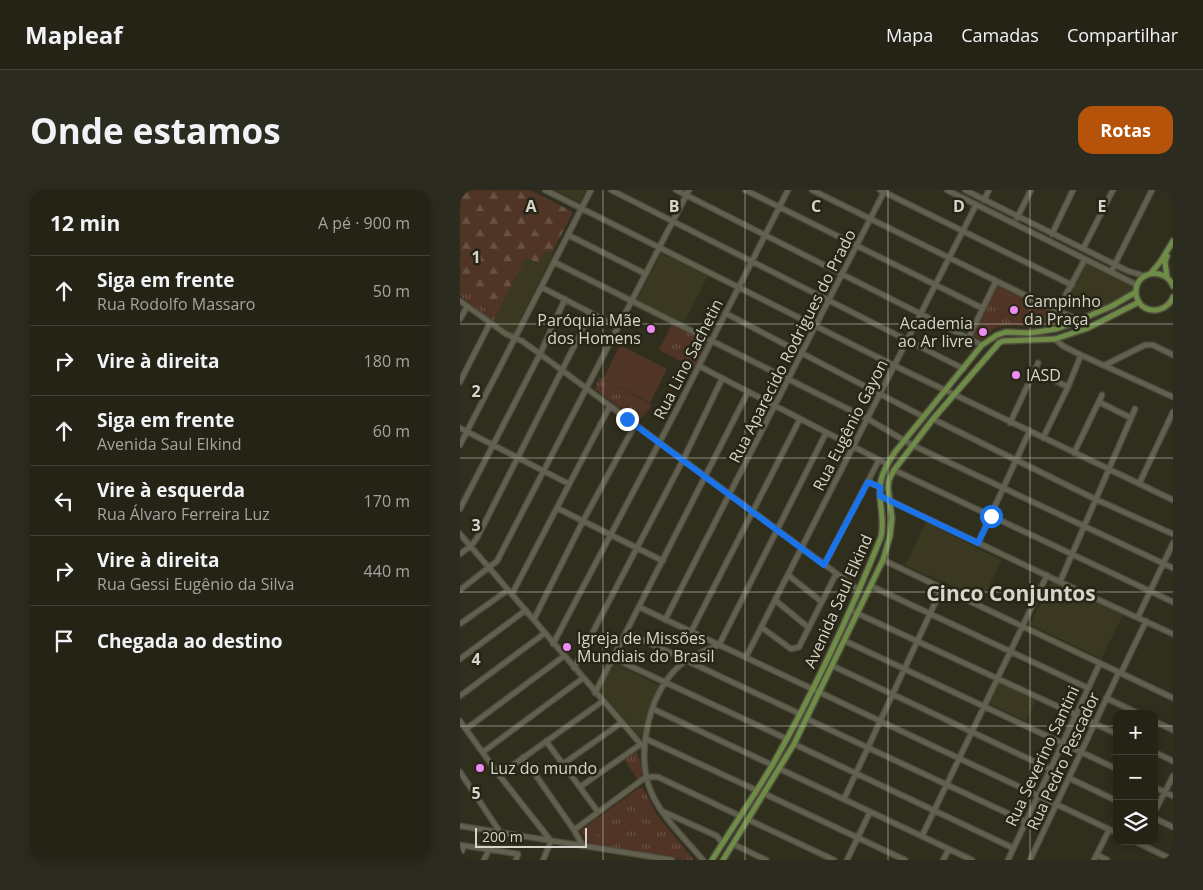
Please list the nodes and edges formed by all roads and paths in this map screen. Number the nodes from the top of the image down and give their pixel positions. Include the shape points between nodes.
1 (545, 190) edge
2 (590, 190) edge
3 (612, 190) edge
4 (676, 190) edge
5 (689, 190) edge
6 (745, 190) edge
7 (788, 190) edge
8 (812, 190) edge
9 (947, 190) edge
10 (965, 190) edge
11 (989, 190) edge
12 (1031, 190) edge
13 (1073, 190) edge
14 (1113, 190) edge
15 (1152, 190) edge
16 (883, 191) edge
17 (687, 195) junction
18 (984, 200) junction
19 (976, 205) junction
20 (779, 207) junction
21 (581, 208) junction
22 (1018, 217) junction
23 (871, 219) junction
24 (673, 221) junction
25 (1014, 224) junction
26 (964, 231) junction
27 (1052, 234) junction
28 (568, 235) junction
29 (765, 236) junction
30 (1173, 241) edge
31 (858, 245) junction
32 (659, 248) junction
33 (1083, 249) junction
34 (1168, 249) junction
35 (950, 259) junction
36 (1085, 259) junction
37 (752, 261) junction
38 (554, 262) junction
39 (1115, 264) junction
40 (1111, 272) junction
41 (646, 274) junction
42 (843, 275) junction
43 (1148, 275) junction
44 (1168, 277) junction
45 (996, 280) junction
46 (936, 284) junction
47 (1072, 284) junction
48 (1137, 285) junction
49 (1173, 286) edge
50 (541, 287) junction
51 (738, 288) junction
52 (1136, 292) junction
53 (1173, 299) edge
54 (565, 300) junction
55 (632, 300) junction
56 (830, 300) junction
57 (460, 301) edge
58 (1139, 302) junction
59 (467, 306) junction
60 (1167, 307) junction
61 (982, 308) junction
62 (1173, 310) edge
63 (1057, 311) junction
64 (591, 313) junction
65 (725, 313) junction
66 (1062, 313) junction
67 (922, 315) junction
68 (460, 319) edge
69 (1082, 320) junction
70 (490, 323) junction
71 (1068, 325) junction
72 (618, 327) junction
73 (816, 328) junction
74 (1016, 332) junction
75 (515, 338) junction
76 (711, 339) junction
77 (968, 339) junction
78 (1055, 339) junction
79 (908, 341) junction
80 (1016, 341) junction
81 (982, 345) junction
82 (802, 353) junction
83 (540, 354) junction
84 (1082, 355) junction
85 (1173, 355) edge
86 (1038, 363) dead end
87 (1104, 365) junction
88 (698, 366) junction
89 (894, 366) junction
90 (964, 370) junction
91 (563, 371) junction
92 (1035, 371) junction
93 (722, 379) junction
94 (789, 380) junction
95 (460, 382) edge
96 (1068, 387) junction
97 (586, 389) junction
98 (946, 391) junction
99 (748, 392) junction
100 (880, 394) junction
101 (955, 395) junction
102 (1102, 395) dead end
103 (1173, 397) edge
104 (1099, 402) junction
105 (610, 406) junction
106 (775, 406) junction
107 (1135, 409) dead end
108 (1173, 412) edge
109 (924, 417) junction
110 (1131, 418) junction
111 (800, 419) junction
112 (868, 419) junction
113 (933, 419) junction
114 (1010, 423) junction
115 (635, 425) junction
116 (460, 428) edge
117 (467, 431) junction
118 (1029, 432) junction
119 (826, 433) junction
120 (1043, 438) junction
121 (905, 440) junction
122 (659, 442) junction
123 (460, 445) edge
124 (493, 445) junction
125 (912, 445) junction
126 (854, 447) junction
127 (1074, 453) junction
128 (518, 459) junction
129 (683, 460) junction
130 (879, 460) junction
131 (1017, 460) junction
132 (887, 464) junction
133 (894, 470) junction
134 (1109, 470) junction
135 (543, 472) junction
136 (706, 478) junction
137 (868, 482) junction
138 (569, 484) junction
139 (1139, 484) junction
140 (880, 487) junction
141 (1004, 488) junction
142 (1173, 493) edge
143 (730, 495) junction
144 (880, 496) junction
145 (1095, 499) junction
146 (1172, 499) edge
147 (889, 500) junction
148 (557, 508) junction
149 (460, 509) edge
150 (754, 513) junction
151 (991, 516) junction
152 (583, 521) junction
153 (1083, 526) junction
154 (777, 530) junction
155 (460, 534) edge
156 (1173, 534) edge
157 (610, 535) junction
158 (978, 543) junction
159 (1173, 543) edge
160 (471, 546) junction
161 (636, 548) junction
162 (801, 548) junction
163 (460, 554) edge
164 (1071, 554) junction
165 (883, 560) junction
166 (663, 561) junction
167 (1163, 563) junction
168 (824, 565) junction
169 (490, 568) junction
170 (1173, 568) edge
171 (836, 574) junction
172 (788, 575) junction
173 (1047, 575) junction
174 (1060, 582) junction
175 (871, 586) junction
176 (942, 588) junction
177 (460, 590) edge
178 (859, 590) junction
179 (1151, 591) junction
180 (510, 592) junction
181 (775, 600) junction
182 (822, 602) junction
183 (1173, 602) edge
184 (639, 607) junction
185 (526, 610) junction
186 (850, 610) junction
187 (857, 613) junction
188 (930, 614) junction
189 (1138, 617) junction
190 (534, 619) junction
191 (665, 620) junction
192 (1146, 620) junction
193 (460, 624) edge
194 (1022, 626) junction
195 (761, 627) junction
196 (809, 628) junction
197 (626, 632) junction
198 (692, 632) junction
199 (545, 633) junction
200 (1173, 634) edge
201 (917, 640) junction
202 (845, 641) junction
203 (554, 644) junction
204 (719, 644) junction
205 (1010, 651) junction
206 (564, 656) junction
207 (746, 657) junction
208 (613, 658) junction
209 (460, 659) edge
210 (687, 660) junction
211 (1100, 663) junction
212 (833, 666) junction
213 (574, 668) junction
214 (904, 668) junction
215 (1119, 672) junction
216 (583, 678) junction
217 (997, 679) junction
218 (665, 683) junction
219 (812, 688) junction
220 (1088, 688) junction
221 (820, 692) junction
222 (595, 693) junction
223 (893, 694) junction
224 (460, 696) edge
225 (1106, 698) junction
226 (1173, 698) edge
227 (602, 701) junction
228 (984, 706) junction
229 (653, 709) junction
230 (1132, 710) edge
231 (800, 714) junction
232 (1075, 715) junction
233 (808, 718) junction
234 (880, 720) junction
235 (621, 723) junction
236 (1158, 723) edge
237 (462, 724) edge
238 (1094, 724) junction
239 (1173, 730) edge
240 (972, 732) junction
241 (1113, 732) edge
242 (646, 739) junction
243 (786, 739) junction
244 (546, 741) junction
245 (1063, 742) junction
246 (794, 744) junction
247 (643, 746) junction
248 (868, 747) junction
249 (1081, 751) junction
250 (483, 752) junction
251 (1158, 754) edge
252 (523, 758) junction
253 (959, 758) junction
254 (1173, 761) edge
255 (563, 764) junction
256 (772, 766) junction
257 (1113, 766) edge
258 (780, 769) junction
259 (1050, 769) junction
260 (460, 772) edge
261 (856, 773) junction
262 (499, 775) junction
263 (1173, 776) edge
264 (646, 778) junction
265 (1069, 778) junction
266 (947, 784) junction
267 (580, 787) junction
268 (1158, 789) edge
269 (756, 790) junction
270 (1165, 792) junction
271 (765, 794) junction
272 (1038, 795) junction
273 (1173, 796) edge
274 (844, 800) junction
275 (1115, 800) edge
276 (1056, 804) junction
277 (1158, 806) edge
278 (934, 810) junction
279 (598, 812) junction
280 (663, 812) junction
281 (870, 812) junction
282 (740, 816) junction
283 (683, 820) junction
284 (749, 820) junction
285 (1158, 820) edge
286 (1026, 822) junction
287 (460, 826) edge
288 (1173, 827) edge
289 (676, 828) junction
290 (574, 830) junction
291 (1109, 830) junction
292 (500, 832) junction
293 (1113, 832) edge
294 (922, 836) junction
295 (857, 838) junction
296 (551, 841) junction
297 (722, 843) junction
298 (733, 844) junction
299 (462, 845) edge
300 (1144, 845) edge
301 (583, 846) junction
302 (1013, 848) junction
303 (489, 849) junction
304 (949, 849) junction
305 (753, 854) junction
306 (460, 855) edge
307 (1096, 858) edge
308 (484, 860) edge
309 (516, 860) edge
310 (543, 860) edge
311 (672, 860) edge
312 (703, 860) edge
313 (712, 860) edge
314 (723, 860) edge
315 (750, 860) edge
316 (766, 860) edge
317 (834, 860) edge
318 (847, 860) edge
319 (905, 860) edge
320 (943, 860) edge
321 (972, 860) edge
322 (1008, 860) edge
323 (1030, 860) edge
324 (1107, 860) edge
325 (1173, 860) edge

1 - 21 street
2 - 21 street
3 - 24 street
4 - 17 street
5 - 17 street
6 - 20 street
7 - 20 street, Rua Lino Sachetin
8 - 23 street
9 - 19 street
10 - 18 street
11 - 18 street
12 - 22 street
13 - 27 street
14 - 33 street
15 - 39 street
16 - 23 street, Rua Aparecido Rodrigues do Prado
16 - 26 street
17 - 24 street
17 - 29 street
18 - 22 street
19 - 25 street
19 - 26 street, Rua Eugênio Gayon
20 - 29 street, Rua Lino Sachetin
20 - 31 street
21 - 28 street
21 - 32 street
22 - 25 street
22 - 27 street
23 - 31 street, Rua Aparecido Rodrigues do Prado
23 - 35 street
24 - 32 street
24 - 37 street
25 - 36 street
26 - 35 street, Rua Eugênio Gayon
26 - 47 street
27 - 33 street
28 - 38 street
28 - 41 street
29 - 37 street, Rua Lino Sachetin
29 - 42 street
30 - 34 main road
31 - 42 street, Rua Aparecido Rodrigues do Prado
31 - 46 street
32 - 41 street
32 - 51 street
33 - 39 street
34 - 43 main road via 1162,261
34 - 44 main road via 1165,262
35 - 45 street
35 - 46 street, Rua Eugênio Gayon
36 - 40 street
36 - 47 street
37 - 51 street, Rua Lino Sachetin
37 - 56 street
38 - 50 street
38 - 55 street
39 - 40 street
39 - 43 street via 1128,271
40 - 48 street
41 - 55 street
42 - 56 street, Rua Aparecido Rodrigues do Prado
42 - 67 street
43 - 44 main road via 1156,273
43 - 48 main road
44 - 49 main road
45 - 61 street
45 - 63 street
46 - 61 street
46 - 67 street, Rua Eugênio Gayon
47 - 63 street
48 - 52 main road
50 - 54 street
50 - 75 street
51 - 65 street, Rua Lino Sachetin
51 - 73 street
52 - 58 main road
52 - 69 main road, Avenida Saul Elkind
53 - 60 main road
54 - 64 street
54 - 83 street
55 - 72 street
55 - 76 street
56 - 73 street, Rua Aparecido Rodrigues do Prado
56 - 79 street
57 - 59 street
58 - 60 main road via 1152,311
58 - 78 main road, Avenida Saul Elkind via 1088,328
59 - 68 street
59 - 70 street
60 - 62 main road
61 - 77 street
63 - 66 street
64 - 72 street
64 - 91 street
65 - 76 street, Rua Lino Sachetin
65 - 82 street
66 - 69 street
66 - 71 street
67 - 77 street
67 - 79 street, Rua Eugênio Gayon
69 - 71 main road, Avenida Saul Elkind
70 - 75 street
70 - 95 street
71 - 74 main road, Avenida Saul Elkind via 1039,332
72 - 97 street
73 - 82 street, Rua Aparecido Rodrigues do Prado
73 - 89 street
74 - 80 main road
74 - 81 main road, Avenida Saul Elkind via 997,334
75 - 83 street
75 - 117 street
76 - 88 street, Rua Lino Sachetin
76 - 94 street
77 - 81 street
78 - 80 main road, Avenida Saul Elkind
78 - 84 street
79 - 89 street, Rua Eugênio Gayon
79 - 90 street
80 - 101 main road, Avenida Saul Elkind via 1004,341 995,346
81 - 90 main road, Avenida Saul Elkind
82 - 94 street, Rua Aparecido Rodrigues do Prado
82 - 100 street
83 - 91 street
83 - 124 street
84 - 87 street
84 - 96 street
85 - 87 street via 1145,345
86 - 92 street
87 - 103 street
88 - 93 street
88 - 122 street, Rua Lino Sachetin
89 - 98 street
89 - 100 street, Rua Eugênio Gayon
90 - 98 main road, Avenida Saul Elkind
91 - 97 street
91 - 128 street
92 - 96 street
92 - 114 street
93 - 99 street
93 - 129 street
94 - 106 street, Rua Aparecido Rodrigues do Prado
94 - 112 street
96 - 120 street
97 - 105 street
97 - 135 street
98 - 101 street
98 - 109 main road, Avenida Saul Elkind
99 - 106 street
99 - 136 street
100 - 109 street
100 - 112 street, Rua Eugênio Gayon
101 - 113 main road, Avenida Saul Elkind
101 - 114 street
102 - 104 street
104 - 110 street
104 - 127 street
105 - 115 street
105 - 138 street
106 - 111 street
106 - 143 street, Rua Aparecido Rodrigues do Prado
107 - 110 street
108 - 139 street
109 - 121 main road, Avenida Saul Elkind
110 - 134 street
111 - 119 street
111 - 150 street
112 - 121 street
112 - 126 street, Rua Eugênio Gayon
113 - 125 main road, Avenida Saul Elkind
113 - 131 street
114 - 118 street
115 - 122 street
115 - 152 street
116 - 117 street
117 - 123 street
117 - 124 street
118 - 120 street
118 - 131 street
119 - 126 street
119 - 154 street
120 - 127 street
121 - 125 street
121 - 132 main road, Avenida Saul Elkind
122 - 129 street
122 - 157 street, Rua Lino Sachetin
124 - 128 street
124 - 149 street
125 - 133 main road, Avenida Saul Elkind
125 - 141 street
126 - 130 street
126 - 162 street, Rua Eugênio Gayon
127 - 134 street
128 - 135 street
128 - 160 street
129 - 136 street
129 - 161 street
130 - 132 street
130 - 137 street
131 - 141 street
131 - 145 street
132 - 140 main road, Avenida Saul Elkind
133 - 147 main road, Avenida Saul Elkind via 889,480
133 - 151 street
134 - 139 street
134 - 145 street
135 - 138 street
135 - 169 street via 497,561
136 - 143 street
136 - 166 street
137 - 140 street
137 - 168 street
138 - 148 street
139 - 146 street
140 - 144 main road, Avenida Saul Elkind
141 - 151 street
141 - 153 street
142 - 146 street
143 - 150 street
143 - 191 street, Rua Aparecido Rodrigues do Prado
144 - 147 street
144 - 178 main road, Avenida Saul Elkind via 883,529
145 - 153 street
145 - 156 street
147 - 158 street
147 - 165 main road, Avenida Saul Elkind via 892,518
148 - 152 street
148 - 180 street
150 - 154 street
150 - 198 street
151 - 158 street
151 - 164 street
152 - 157 street
152 - 190 street
153 - 164 street
153 - 167 street
154 - 162 street
154 - 204 street
155 - 160 street
157 - 161 street
157 - 203 street, Rua Lino Sachetin
158 - 173 street
159 - 167 street
160 - 163 street
160 - 169 street
161 - 166 street
161 - 213 street
162 - 168 street
162 - 172 street, Rua Eugênio Gayon
164 - 174 street
164 - 179 street
165 - 175 main road, Avenida Saul Elkind
165 - 176 street
166 - 184 street
167 - 170 street
167 - 179 street
168 - 171 street
169 - 177 street
169 - 180 street
171 - 178 street
171 - 182 street
172 - 181 street, Rua Eugênio Gayon
172 - 182 street
173 - 174 street
173 - 194 street
174 - 189 street
175 - 187 main road, Avenida Saul Elkind
175 - 188 street
176 - 188 street
176 - 194 street
178 - 186 main road, Avenida Saul Elkind
179 - 183 street
179 - 189 street
180 - 185 street
180 - 193 street
181 - 195 street, Rua Eugênio Gayon
181 - 196 street
182 - 196 street
184 - 191 street
184 - 197 street
185 - 190 street
185 - 209 street
186 - 187 street
186 - 219 main road, Avenida Saul Elkind
187 - 201 street
187 - 202 main road, Avenida Saul Elkind
188 - 201 street
188 - 205 street
189 - 192 street
190 - 199 street
191 - 198 street
192 - 200 street
192 - 215 street, Rua Pedro Pescador
194 - 205 street
194 - 211 street
195 - 196 street via 794,650
195 - 207 street, Rua Eugênio Gayon
197 - 208 street
197 - 210 street
198 - 204 street
199 - 203 street
199 - 224 street
201 - 214 street
201 - 217 street
202 - 212 main road, Avenida Saul Elkind
202 - 214 street
203 - 206 street
204 - 207 street
204 - 210 street
205 - 217 street
205 - 220 street
206 - 213 street
206 - 237 street
207 - 219 street
208 - 218 street
208 - 222 street
210 - 218 street
210 - 231 street
211 - 215 street
211 - 220 street, Rua Severino Santini
212 - 221 main road, Avenida Saul Elkind
212 - 223 street
213 - 216 street
214 - 223 street
214 - 228 street
215 - 225 street, Rua Pedro Pescador
215 - 226 street
216 - 222 street
216 - 250 street
217 - 228 street
217 - 232 street
218 - 229 street
218 - 243 street
219 - 221 street
219 - 231 main road, Avenida Saul Elkind
220 - 232 street, Rua Severino Santini
221 - 233 main road, Avenida Saul Elkind
221 - 234 street
222 - 227 street
223 - 234 street
223 - 240 street
225 - 230 street
225 - 238 street, Rua Pedro Pescador
227 - 235 street
227 - 244 street
228 - 240 street
228 - 245 street
229 - 242 street
229 - 256 street
231 - 243 main road, Avenida Saul Elkind
232 - 238 street
232 - 245 street, Rua Severino Santini
233 - 246 main road, Avenida Saul Elkind
233 - 248 street
234 - 248 street
234 - 253 street
235 - 247 street
235 - 255 street
236 - 239 street
237 - 250 street
238 - 241 street
238 - 249 street, Rua Pedro Pescador
240 - 253 street
240 - 259 street
242 - 247 street
242 - 269 street
243 - 256 main road, Avenida Saul Elkind
244 - 252 street
244 - 255 street
245 - 249 street
245 - 259 street, Rua Severino Santini
246 - 258 main road, Avenida Saul Elkind
246 - 261 street
247 - 264 street
247 - 267 street
248 - 261 street
248 - 266 street
249 - 257 street
249 - 265 street, Rua Pedro Pescador
250 - 262 street
251 - 254 street
252 - 262 street
252 - 290 street
253 - 266 street
253 - 272 street
255 - 267 street
256 - 269 main road, Avenida Saul Elkind
258 - 271 main road, Avenida Saul Elkind
258 - 274 street
259 - 272 street, Rua Severino Santini
260 - 292 street
261 - 274 street
261 - 278 street
262 - 296 street
263 - 270 street
264 - 279 street
264 - 280 street
264 - 282 street via 658,777
265 - 275 street
265 - 276 street, Rua Pedro Pescador
266 - 278 street
266 - 286 street
267 - 279 street
268 - 270 street
269 - 282 main road, Avenida Saul Elkind
270 - 273 street
270 - 277 street
271 - 284 main road, Avenida Saul Elkind
271 - 295 street
272 - 276 street
272 - 286 street, Rua Severino Santini
274 - 281 street
276 - 291 street
276 - 323 street, Rua Pedro Pescador
278 - 294 street
278 - 302 street
279 - 290 street
280 - 283 street
280 - 289 street
281 - 294 street
281 - 295 street
282 - 297 main road, Avenida Saul Elkind
283 - 289 street
283 - 297 street via 717,836
284 - 298 main road, Avenida Saul Elkind
284 - 317 street
285 - 288 street
286 - 302 street, Rua Severino Santini
287 - 292 street
289 - 312 street
290 - 301 street
291 - 293 street
291 - 307 street
292 - 296 street
294 - 304 street
295 - 318 street
295 - 319 street
296 - 301 street
296 - 310 street
297 - 313 main road, Avenida Saul Elkind
298 - 305 street
298 - 314 main road, Avenida Saul Elkind
299 - 303 street
299 - 306 street
300 - 325 street
301 - 311 street
302 - 322 street, Rua Severino Santini
303 - 308 street
303 - 309 street via 518,854
304 - 320 street
304 - 321 street
305 - 315 street
305 - 316 street
307 - 324 street

